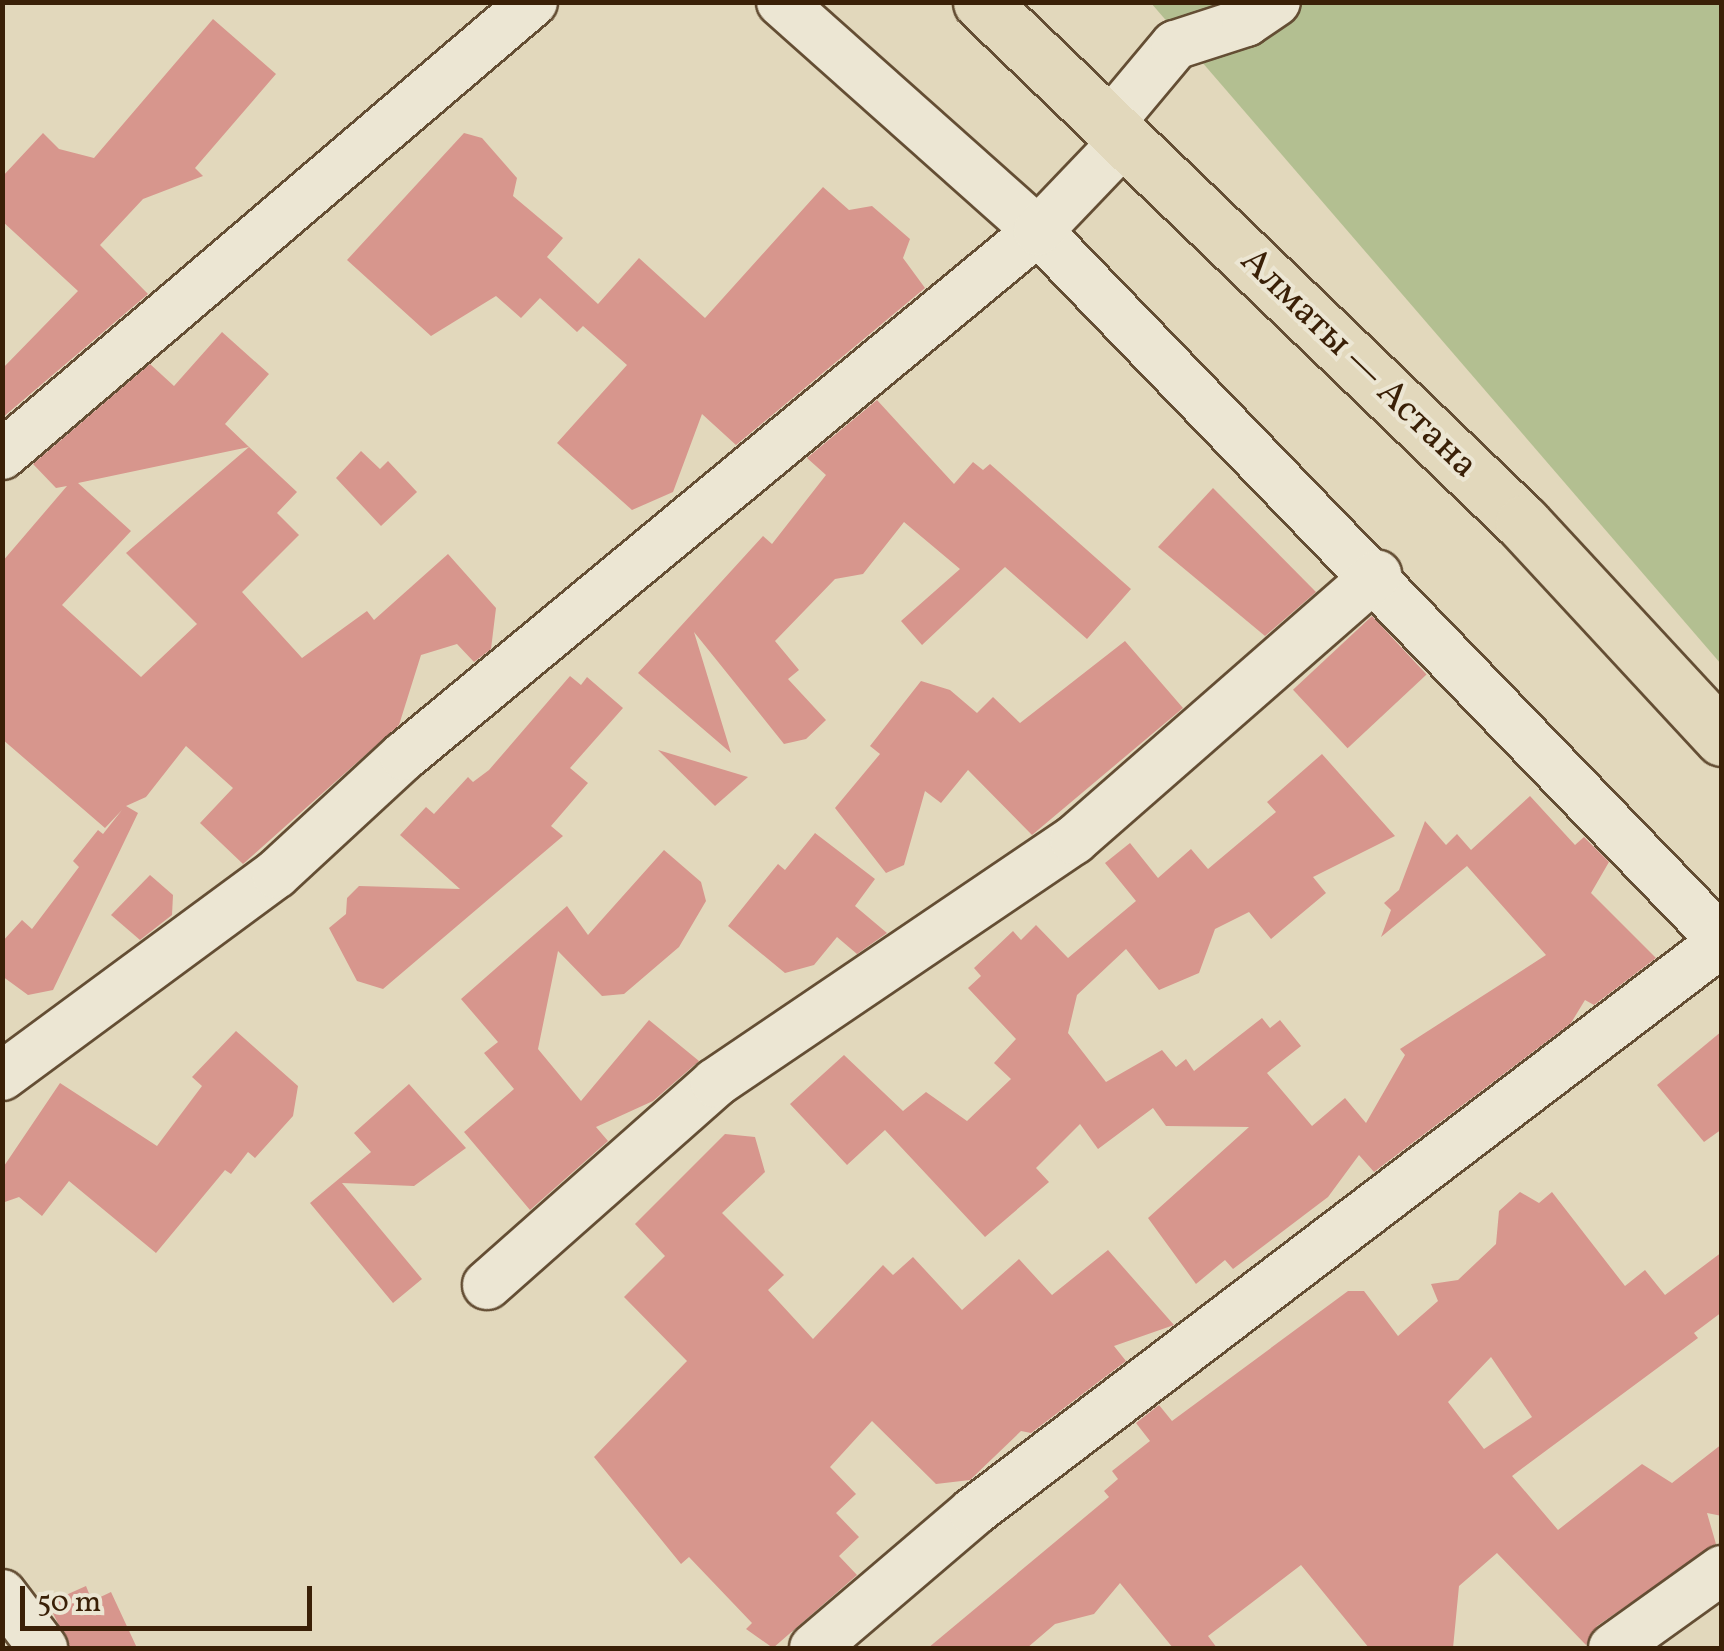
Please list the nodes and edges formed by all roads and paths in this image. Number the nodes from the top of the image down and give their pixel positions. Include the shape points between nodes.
1 (533, 2) edge
2 (781, 2) edge
3 (981, 2) edge
4 (1276, 2) edge
5 (1117, 132) junction
6 (1038, 232) junction
7 (2, 455) edge
8 (1377, 575) junction
9 (1722, 738) edge
10 (1722, 941) edge
11 (2, 1076) edge
12 (487, 1284) dead end
13 (1722, 1570) edge
14 (2, 1594) edge
15 (43, 1648) edge
16 (814, 1648) edge
17 (1613, 1648) edge

1 - 7 street
2 - 6 street
3 - 5 highway, Алматы — Астана
4 - 5 street via 1246,22 1175,45
5 - 6 street
5 - 9 highway, Алматы — Астана via 1523,523
6 - 8 street
6 - 11 street via 418,744 276,874
8 - 10 street
8 - 12 street via 1142,786 715,1083
10 - 16 street via 988,1501
13 - 17 street
14 - 15 street

